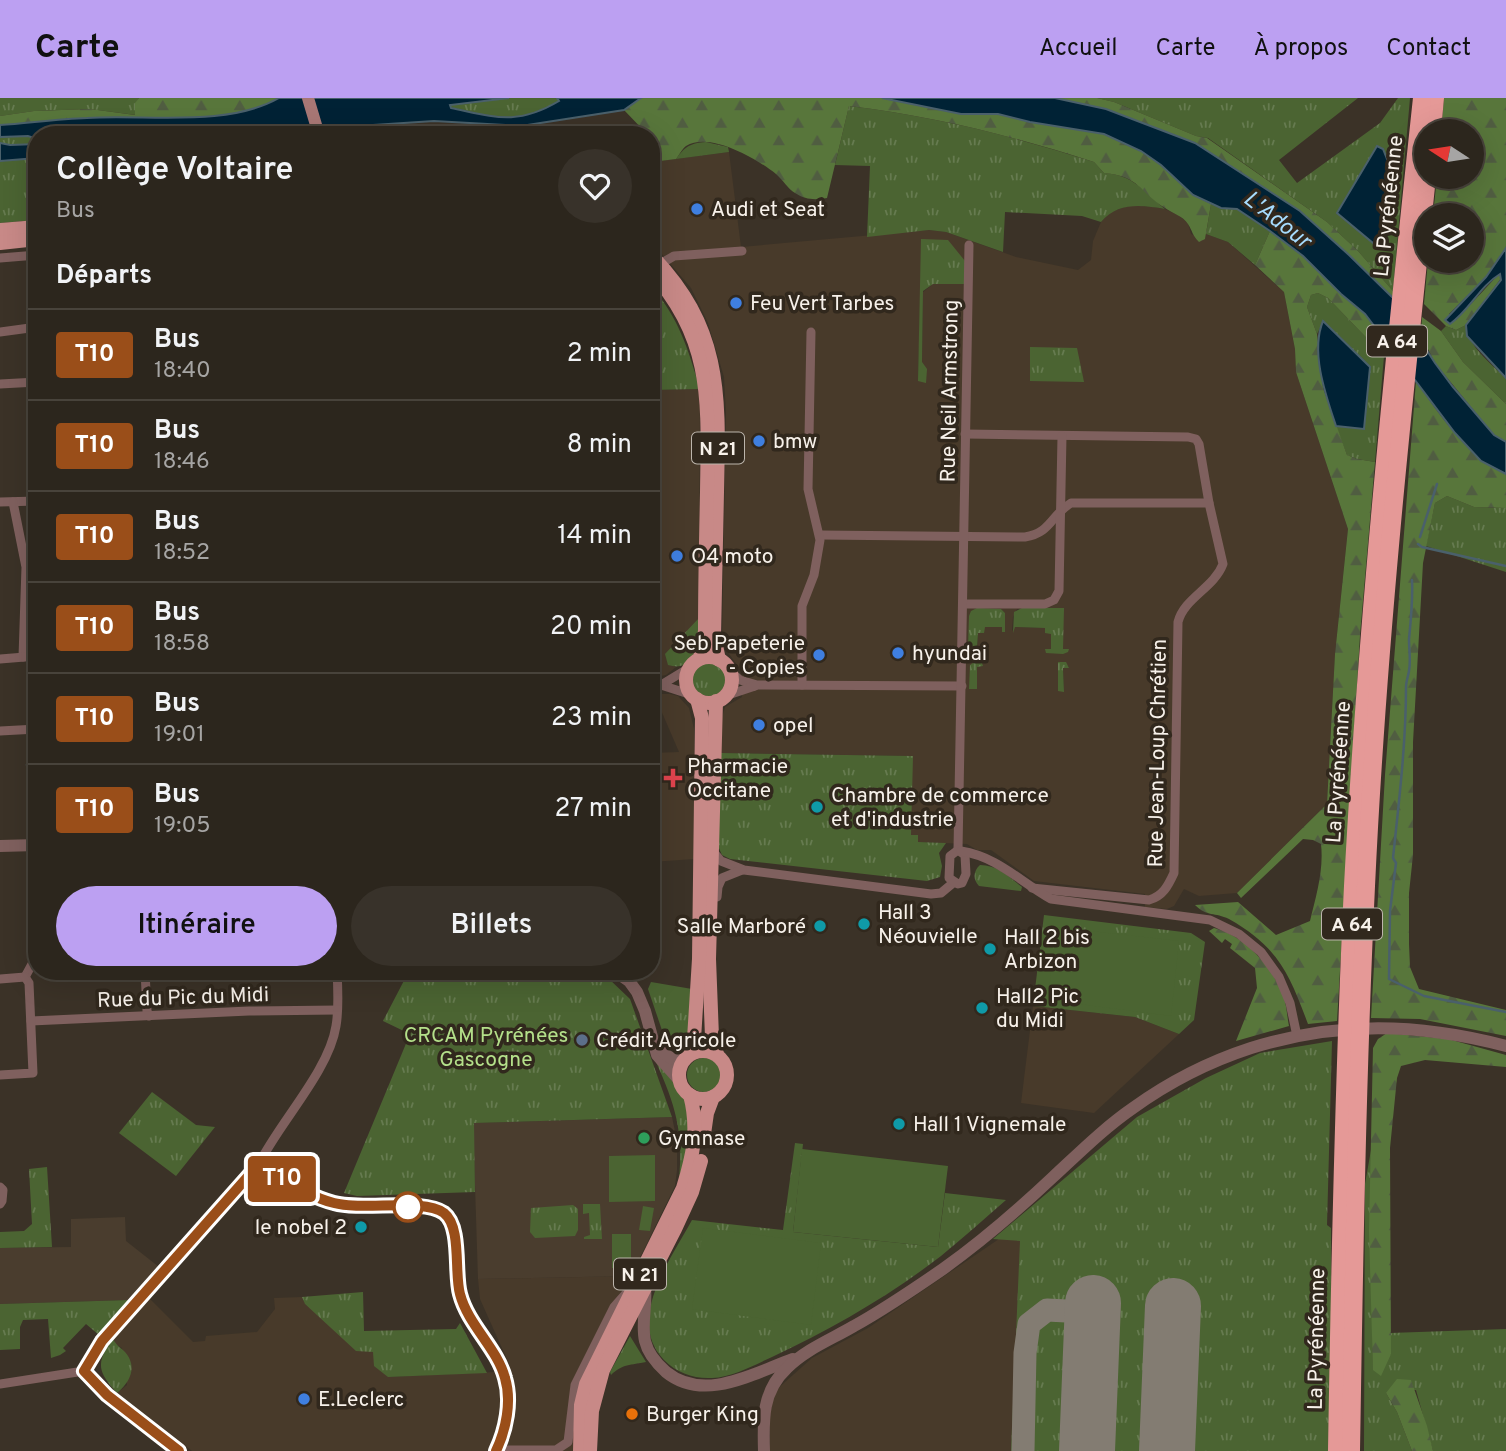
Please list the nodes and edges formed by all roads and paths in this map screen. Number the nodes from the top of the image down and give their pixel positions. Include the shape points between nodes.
1 (308, 98) edge
2 (1422, 98) edge
3 (1435, 98) edge
4 (1433, 119) edge
5 (316, 126) edge
6 (1425, 189) edge
7 (28, 228) edge
8 (0, 230) edge
9 (28, 240) edge
10 (0, 243) edge
11 (969, 245) dead end
12 (742, 251) dead end
13 (28, 255) edge
14 (0, 258) edge
15 (660, 261) edge
16 (660, 270) edge
17 (660, 274) edge
18 (1408, 288) junction
19 (28, 328) edge
20 (0, 332) edge
21 (811, 332) dead end
22 (28, 382) edge
23 (0, 384) edge
24 (1397, 399) junction
25 (965, 434) junction
26 (1062, 436) junction
27 (28, 501) edge
28 (0, 502) edge
29 (13, 502) junction
30 (1209, 503) junction
31 (1060, 512) junction
32 (820, 535) junction
33 (964, 537) junction
34 (964, 604) junction
35 (23, 657) junction
36 (28, 657) edge
37 (0, 659) edge
38 (695, 663) junction
39 (724, 665) junction
40 (660, 683) edge
41 (757, 685) junction
42 (802, 685) junction
43 (660, 686) edge
44 (962, 686) junction
45 (694, 697) junction
46 (721, 698) junction
47 (28, 729) edge
48 (0, 731) edge
49 (28, 845) edge
50 (0, 846) edge
51 (711, 848) junction
52 (960, 850) junction
53 (983, 858) junction
54 (744, 870) junction
55 (967, 871) junction
56 (953, 883) junction
57 (1032, 888) junction
58 (709, 933) junction
59 (28, 972) edge
60 (25, 977) junction
61 (0, 979) edge
62 (145, 980) edge
63 (337, 980) edge
64 (628, 980) edge
65 (337, 1010) junction
66 (149, 1016) junction
67 (31, 1021) junction
68 (1297, 1036) junction
69 (654, 1038) junction
70 (1506, 1046) edge
71 (717, 1054) junction
72 (687, 1056) junction
73 (0, 1074) edge
74 (680, 1081) junction
75 (690, 1095) junction
76 (713, 1097) junction
77 (259, 1164) junction
78 (0, 1187) edge
79 (0, 1204) edge
80 (639, 1287) junction
81 (800, 1357) junction
82 (84, 1371) junction
83 (0, 1384) edge
84 (497, 1449) edge
85 (179, 1451) edge
86 (580, 1451) edge
87 (590, 1451) edge
88 (764, 1451) edge
89 (1337, 1451) edge
90 (1352, 1451) edge

1 - 5 main road
2 - 18 highway, La Pyrénéenne / A 64
3 - 4 highway, La Pyrénéenne
6 - 18 highway, La Pyrénéenne / A 64
7 - 8 main road
9 - 10 main road
11 - 25 street, Rue Neil Armstrong
12 - 15 street
13 - 14 street
16 - 39 main road, N 21 via 695,313 715,376 714,636
17 - 38 main road, N 21 via 686,320 705,379 705,618
18 - 24 highway, La Pyrénéenne / A 64
19 - 20 street
21 - 32 street via 808,489
22 - 23 street
24 - 89 highway, La Pyrénéenne / A 64 via 1366,686 1353,884
24 - 90 highway, La Pyrénéenne / A 64 via 1366,884 1356,1147
25 - 26 street
25 - 33 street, Rue Neil Armstrong
26 - 30 street via 1196,439
26 - 31 street
27 - 29 street
28 - 29 street
29 - 35 street via 26,567
30 - 31 street via 1079,502
30 - 57 street, Rue Jean-Loup Chrétien via 1223,564 1178,622 1174,873 1161,895 1149,900
31 - 33 street via 1034,536
31 - 34 street via 1059,591 1054,600 1045,604
32 - 33 street
32 - 42 street via 814,575 802,606
33 - 34 street, Rue Neil Armstrong
34 - 44 street, Rue Neil Armstrong
35 - 36 street
35 - 37 street
38 - 39 main road via 713,657
38 - 40 street
38 - 45 main road via 686,683
39 - 41 street via 740,680
39 - 46 main road via 730,688
41 - 42 street
41 - 46 street
42 - 44 street
43 - 45 street
44 - 52 street, Rue Neil Armstrong
45 - 46 main road via 703,702
45 - 72 main road via 702,718 699,959 694,1039
46 - 51 main road
47 - 48 street
49 - 50 street
51 - 54 street via 721,861
51 - 58 main road
52 - 53 street
52 - 55 street
52 - 56 street via 950,856
53 - 55 street
53 - 57 street via 998,862
54 - 56 street via 931,894 941,893
54 - 58 street via 719,882 716,923
55 - 56 street via 962,883
57 - 68 street via 1072,902 1210,920 1239,934 1261,952 1279,977
58 - 71 main road via 712,1037
59 - 60 street
60 - 61 street
60 - 67 street
62 - 66 street
63 - 65 street
64 - 69 street
65 - 66 street, Rue du Pic du Midi
65 - 77 street via 327,1053
66 - 67 street, Rue du Pic du Midi
67 - 73 street via 33,1073
68 - 70 street via 1339,1028 1433,1030
68 - 81 street via 1223,1058 1159,1090 1106,1128 969,1250 905,1295
69 - 72 street via 666,1055 677,1060
69 - 74 street via 660,1060
71 - 72 main road via 701,1050
71 - 76 main road via 726,1064 727,1080
72 - 74 main road via 680,1067
74 - 75 main road
75 - 76 main road
75 - 80 main road, N 21 via 696,1131 691,1162
76 - 80 main road, N 21 via 692,1192
77 - 82 street via 102,1341
77 - 84 street via 335,1204 427,1206 444,1214 454,1230 461,1298 505,1378 507,1415
78 - 79 street
80 - 81 street via 646,1299 643,1326 652,1357 670,1375 691,1385 732,1381
80 - 84 street via 622,1296 614,1307 575,1384 568,1442 556,1450
80 - 86 main road, N 21 via 583,1394
80 - 87 main road, N 21 via 596,1390
81 - 88 street via 786,1368 766,1400
82 - 83 street
82 - 85 street via 107,1395

